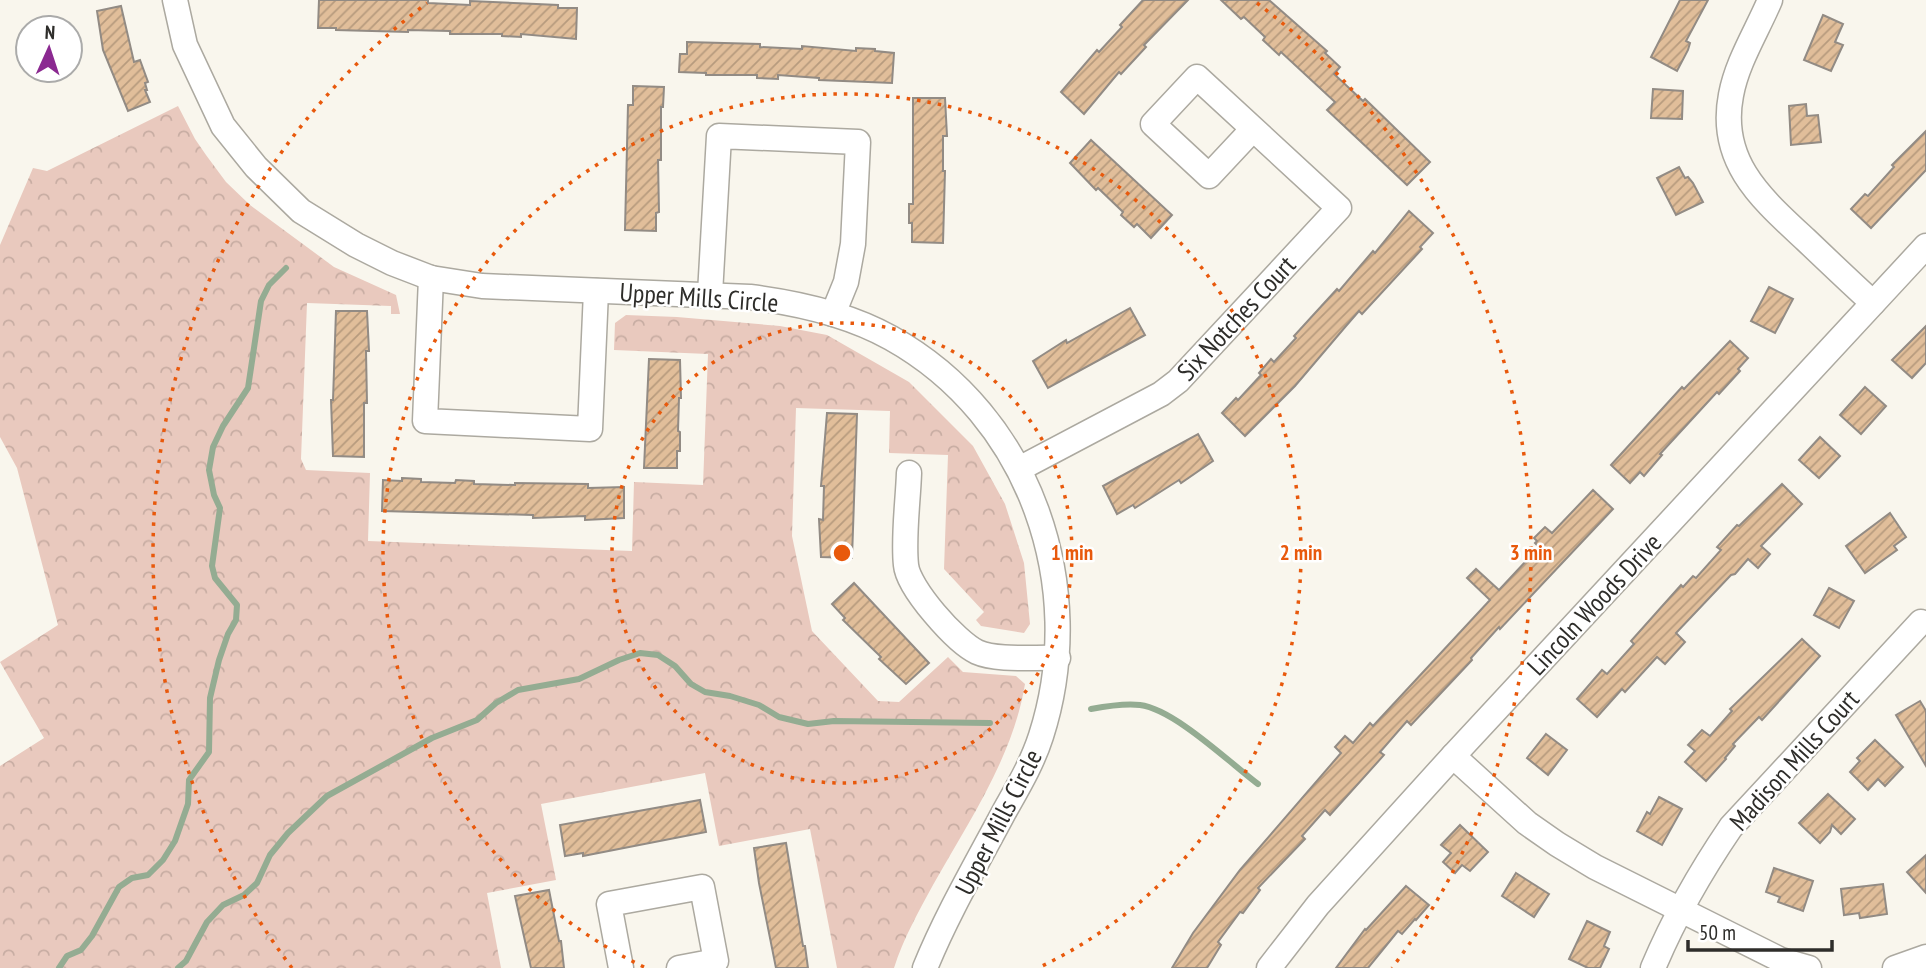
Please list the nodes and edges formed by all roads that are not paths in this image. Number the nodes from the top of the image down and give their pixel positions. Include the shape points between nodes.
1 (175, 0) edge
2 (1770, 0) edge
3 (1253, 129) dead end
4 (1926, 246) edge
5 (431, 278) junction
6 (596, 291) junction
7 (710, 294) junction
8 (1873, 303) junction
9 (834, 314) junction
10 (1019, 469) junction
11 (909, 473) dead end
12 (1921, 622) dead end
13 (1058, 658) junction
14 (1454, 756) junction
15 (1681, 909) junction
16 (1926, 957) edge
17 (621, 968) edge
18 (679, 968) edge
19 (925, 968) edge
20 (1269, 968) edge
21 (1653, 968) edge
22 (1808, 968) edge
23 (1895, 968) edge

1 - 5 street, Upper Mills Circle via 185,45 211,102 223,126 256,167 318,222 392,263
2 - 8 street via 1731,93 1729,117 1737,160 1766,202
3 - 10 street, Six Notches Court via 1339,208 1178,381
4 - 8 street, Lincoln Woods Drive
5 - 6 street, Upper Mills Circle
5 - 6 street via 425,421 590,429
6 - 7 street, Upper Mills Circle
7 - 9 street, Upper Mills Circle via 785,301
7 - 9 street via 719,136 858,142 853,244
8 - 14 street, Lincoln Woods Drive
9 - 10 street, Upper Mills Circle via 918,355 984,416
10 - 13 street, Upper Mills Circle via 1047,543 1057,604
11 - 13 street via 906,565 909,581 920,596 978,652
12 - 15 street, Madison Mills Court via 1731,827
13 - 19 street, Upper Mills Circle via 1030,767
14 - 15 street via 1527,823 1558,844
14 - 20 street, Lincoln Woods Drive via 1318,905
15 - 21 street, Madison Mills Court
15 - 22 street via 1781,960
16 - 23 street
17 - 18 street via 608,904 702,887 716,961

